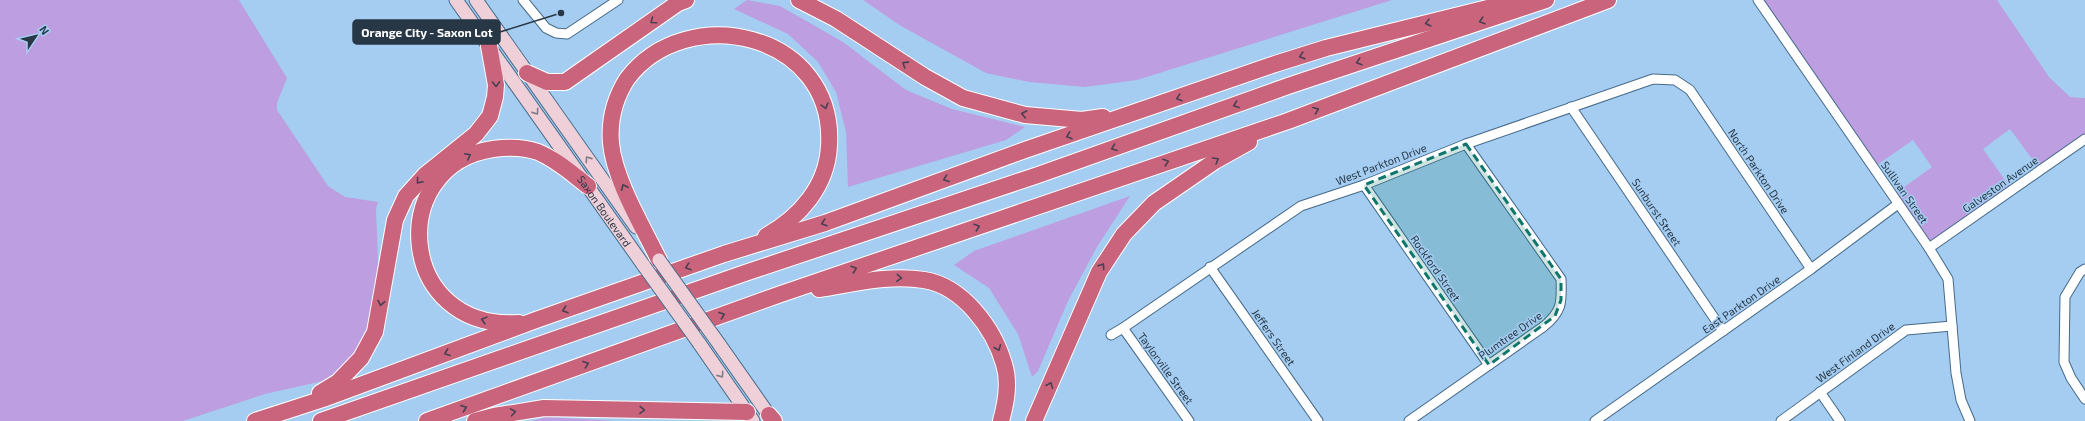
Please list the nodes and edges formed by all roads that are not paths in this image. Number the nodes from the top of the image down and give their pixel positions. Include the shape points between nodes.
1 (456, 0) edge
2 (476, 0) edge
3 (523, 0) edge
4 (618, 0) edge
5 (686, 0) edge
6 (799, 0) edge
7 (1520, 0) edge
8 (1546, 0) edge
9 (1608, 0) edge
10 (1758, 0) edge
11 (489, 46) junction
12 (527, 73) junction
13 (1686, 88) joint
14 (1571, 107) junction
15 (1146, 110) junction
16 (1288, 121) junction
17 (2085, 139) edge
18 (1466, 144) junction
19 (1364, 185) junction
20 (588, 186) junction
21 (1898, 204) junction
22 (1929, 248) junction
23 (724, 254) junction
24 (659, 260) junction
25 (1210, 267) junction
26 (1811, 269) junction
27 (2085, 269) edge
28 (778, 295) junction
29 (536, 320) junction
30 (1952, 326) junction
31 (1123, 328) junction
32 (1723, 331) junction
33 (1111, 334) dead end
34 (1488, 365) junction
35 (1820, 392) junction
36 (2085, 399) edge
37 (750, 417) edge
38 (262, 418) edge
39 (772, 419) edge
40 (321, 421) edge
41 (427, 421) edge
42 (475, 421) edge
43 (1001, 421) edge
44 (1034, 421) edge
45 (1189, 421) edge
46 (1318, 421) edge
47 (1409, 421) edge
48 (1595, 421) edge
49 (1781, 421) edge
50 (1840, 421) edge
51 (1970, 421) edge

1 - 11 main road, Saxon Boulevard
2 - 12 main road, Saxon Boulevard
3 - 4 street via 546,28 556,33 567,34
5 -> 12 highway via 678,3 565,82 547,82
15 -> 6 highway via 1082,120 1025,115 963,98 924,77 836,19
7 -> 15 highway via 1326,48
8 -> 40 highway via 1288,86 1038,175
16 -> 9 highway
10 - 21 street, Sullivan Street
11 -> 20 main road, Saxon Boulevard
11 -> 38 highway via 496,85 496,97 490,116 476,134 425,175 406,196 395,220 375,332 360,358 338,382 325,391
24 -> 12 main road, Saxon Boulevard
13 - 14 street, West Parkton Drive via 1675,80 1653,79
13 - 26 street, North Parkton Drive via 1690,90
14 - 18 street, West Parkton Drive
14 - 32 street, Sunburst Street
15 -> 23 highway via 1025,150 825,223
28 -> 16 highway
44 -> 16 highway via 1099,272 1124,234 1154,203 1208,165
17 - 22 street, Galveston Avenue
18 - 19 street, West Parkton Drive
18 - 34 street, Plumtree Drive via 1561,279 1560,306 1552,320
19 - 25 street, West Parkton Drive via 1301,206
19 - 34 street, Rockford Street
29 -> 20 highway via 508,324 483,321 463,312 442,296 425,271 420,256 420,233 425,204 439,179 449,168 472,154 499,148 514,147 538,152 560,164
20 -> 37 main road, Saxon Boulevard, bridge
21 - 22 street, Sullivan Street
21 - 26 street, East Parkton Drive
22 - 30 street, Sullivan Street via 1948,279
24 -> 23 highway via 621,180 614,159 610,128 614,109 620,90 630,74 651,51 673,35 713,26 754,32 767,37 792,54 812,77 820,93 826,106 830,136 825,166 812,196 803,208 767,236
23 -> 29 highway
24 - 39 main road, Saxon Boulevard, bridge
25 - 31 street, West Parkton Drive
25 - 46 street, Jeffers Street
26 - 32 street, East Parkton Drive
27 - 36 street via 2080,272 2065,296 2064,348 2064,362 2070,378
41 -> 28 highway
28 -> 43 highway via 893,278 926,280 948,290 975,309 992,333 1005,365 1007,398
29 -> 38 highway via 323,399
30 - 35 street, West Finland Drive via 1906,330
30 - 51 street, Sullivan Street via 1961,400
31 - 33 street, West Parkton Drive
31 - 45 street, Taylorville Street
32 - 48 street, East Parkton Drive
34 - 47 street, Plumtree Drive
35 - 49 street, West Finland Drive
35 - 50 street
42 -> 37 highway via 544,408

